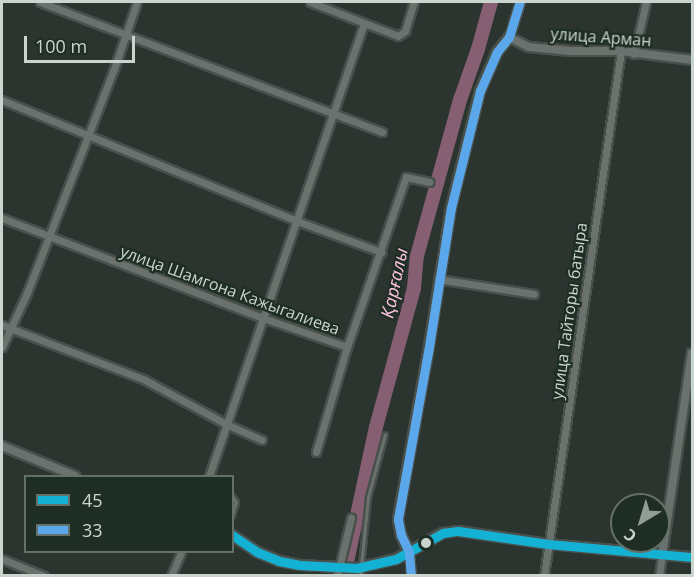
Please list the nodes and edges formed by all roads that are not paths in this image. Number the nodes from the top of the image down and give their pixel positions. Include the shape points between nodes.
1 (39, 2) edge
2 (137, 2) edge
3 (310, 2) edge
4 (414, 2) edge
5 (520, 2) edge
6 (646, 2) edge
7 (364, 24) junction
8 (126, 34) junction
9 (509, 37) junction
10 (621, 51) junction
11 (634, 54) junction
12 (693, 60) edge
13 (2, 100) edge
14 (334, 114) junction
15 (382, 132) dead end
16 (88, 135) junction
17 (429, 182) dead end
18 (2, 218) edge
19 (297, 221) junction
20 (48, 237) junction
21 (381, 252) junction
22 (438, 279) junction
23 (534, 294) dead end
24 (263, 318) junction
25 (2, 325) edge
26 (10, 328) junction
27 (2, 347) edge
28 (347, 347) junction
29 (693, 353) edge
30 (226, 424) junction
31 (385, 434) dead end
32 (262, 440) dead end
33 (2, 446) edge
34 (316, 452) dead end
35 (70, 475) edge
36 (210, 475) edge
37 (351, 518) dead end
38 (234, 536) edge
39 (548, 544) junction
40 (409, 552) junction
41 (181, 553) edge
42 (662, 555) junction
43 (693, 557) edge
44 (2, 559) edge
45 (341, 566) junction
46 (360, 570) edge
47 (44, 576) edge
48 (171, 576) edge
49 (337, 576) edge
50 (411, 576) edge
51 (544, 576) edge
52 (659, 576) edge

1 - 8 street
2 - 8 street
3 - 7 street
4 - 7 street via 402,35
5 - 9 street
6 - 11 street
7 - 14 street
8 - 14 street
8 - 16 street
9 - 10 street, улица Арман via 529,47
9 - 22 street via 497,52 480,91
10 - 11 street, улица Арман
10 - 39 street, улица Тайторы батыра
11 - 12 street, улица Арман
13 - 16 street
14 - 15 street
14 - 19 street
16 - 19 street
16 - 20 street
17 - 21 street via 406,177
18 - 20 street, улица Шамгона Кажыгалиева
19 - 21 street
19 - 24 street
20 - 24 street, улица Шамгона Кажыгалиева
20 - 26 street
21 - 28 street
22 - 23 street
22 - 40 street via 398,519
24 - 28 street, улица Шамгона Кажыгалиева
24 - 30 street
25 - 26 street
26 - 27 street
26 - 30 street via 146,380
28 - 34 street, улица Шамгона Кажыгалиева
29 - 42 street
30 - 32 street
30 - 36 street
31 - 46 lane via 368,497
33 - 35 street
37 - 45 street
38 - 45 street via 279,561
39 - 40 street via 458,531 443,534
39 - 42 street
39 - 51 street, улица Тайторы батыра
40 - 46 street
40 - 50 street
41 - 48 street
42 - 43 street
42 - 52 street
44 - 47 street
45 - 46 street
45 - 49 street

